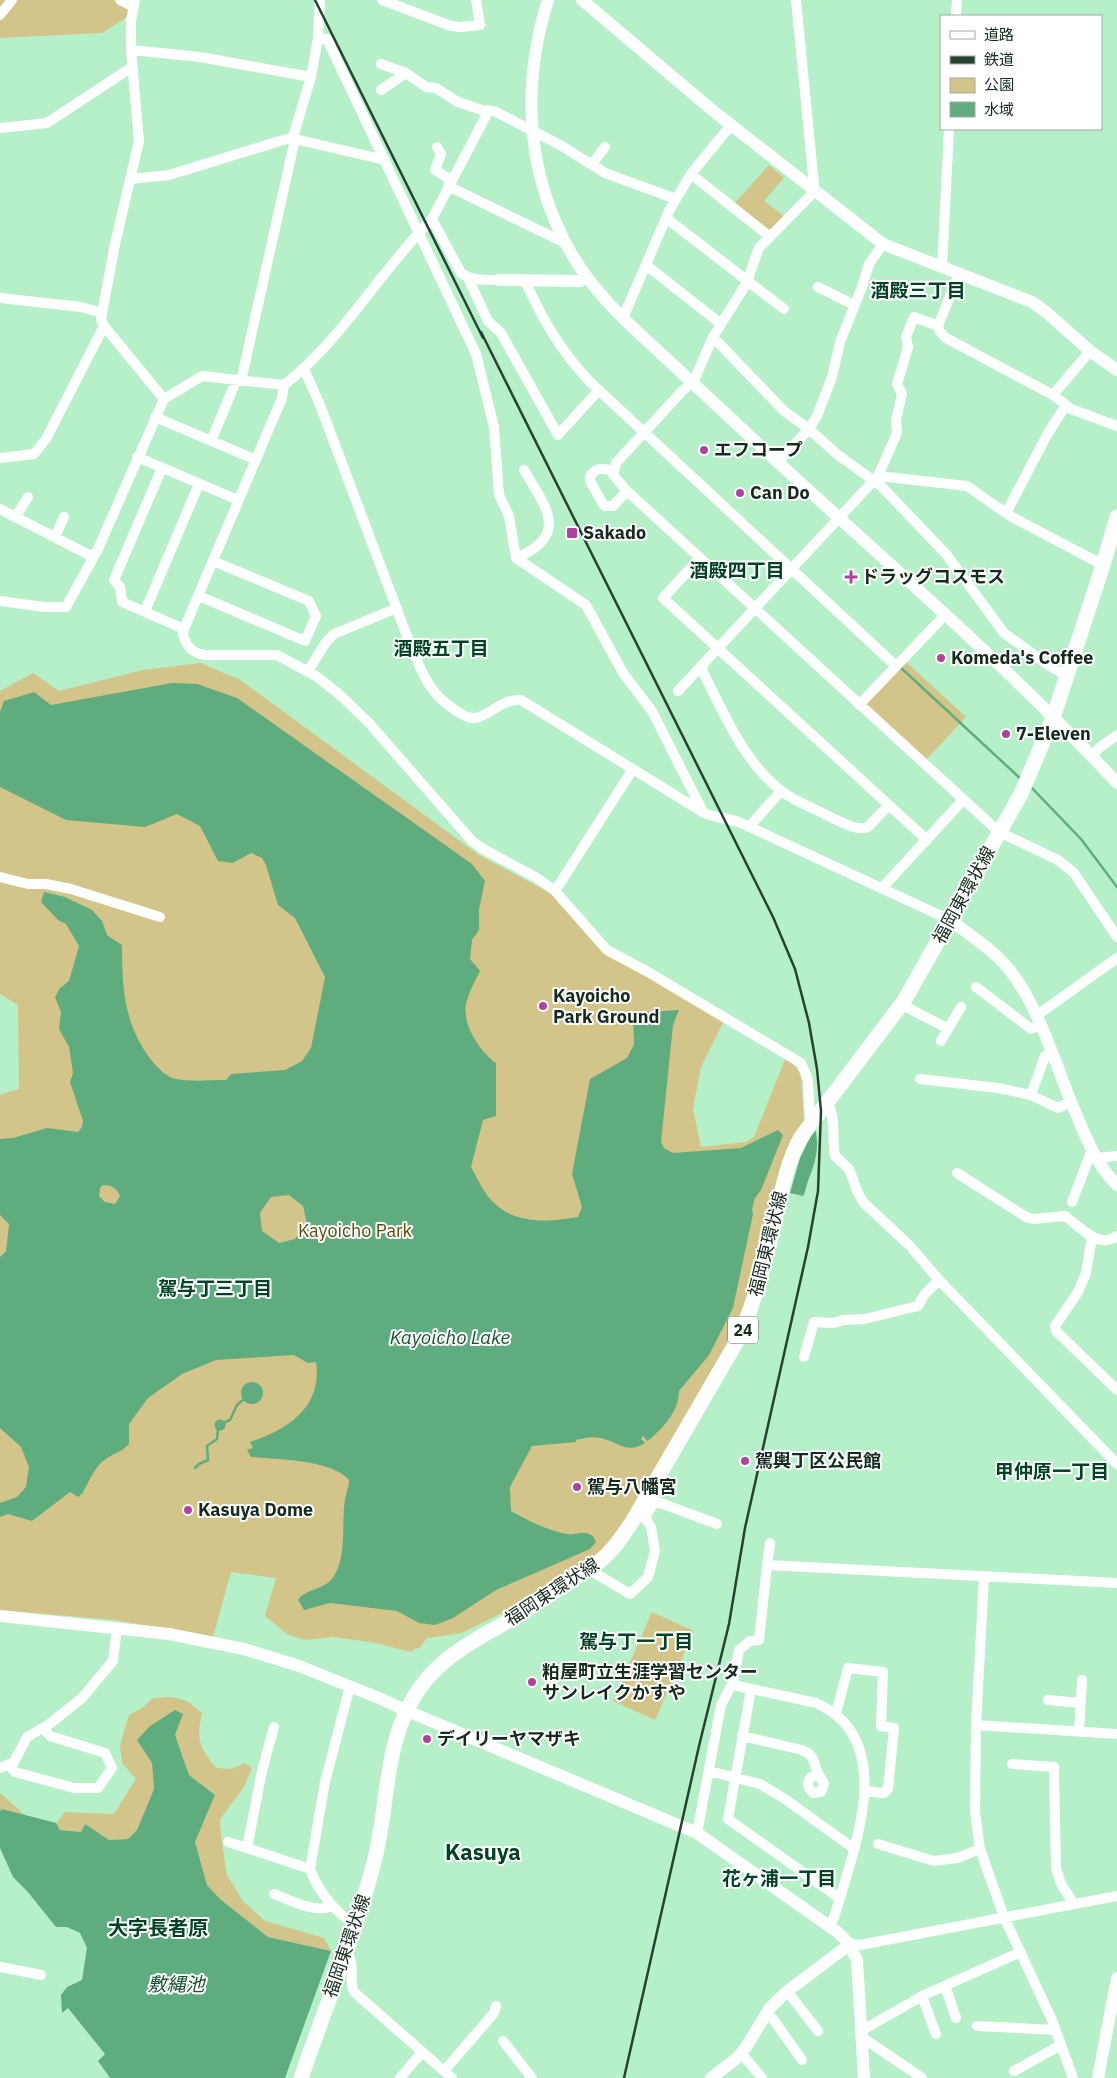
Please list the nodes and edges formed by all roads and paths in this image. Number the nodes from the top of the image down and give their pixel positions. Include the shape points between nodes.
1 (12, 0) edge
2 (120, 0) edge
3 (382, 0) edge
4 (476, 0) edge
5 (548, 0) edge
6 (582, 0) edge
7 (796, 0) edge
8 (956, 0) edge
9 (320, 1) edge
10 (134, 3) edge
11 (0, 15) edge
12 (956, 15) edge
13 (318, 38) junction
14 (131, 50) junction
15 (381, 64) dead end
16 (132, 68) junction
17 (406, 73) junction
18 (310, 77) junction
19 (381, 90) dead end
20 (489, 110) junction
21 (732, 125) junction
22 (0, 128) edge
23 (532, 130) junction
24 (949, 130) edge
25 (294, 138) junction
26 (437, 147) dead end
27 (606, 147) dead end
28 (385, 160) junction
29 (592, 164) junction
30 (691, 174) junction
31 (131, 179) junction
32 (450, 183) junction
33 (812, 190) junction
34 (676, 199) junction
35 (666, 218) junction
36 (432, 219) junction
37 (418, 234) junction
38 (769, 236) junction
39 (567, 244) junction
40 (883, 244) junction
41 (646, 265) junction
42 (942, 268) junction
43 (959, 274) junction
44 (467, 276) junction
45 (586, 277) junction
46 (499, 280) joint
47 (525, 281) junction
48 (747, 281) junction
49 (818, 287) dead end
50 (0, 298) edge
51 (854, 305) junction
52 (784, 309) dead end
53 (102, 313) junction
54 (623, 318) junction
55 (721, 324) junction
56 (104, 326) junction
57 (938, 326) junction
58 (713, 337) junction
59 (1090, 351) junction
60 (304, 369) junction
61 (1117, 370) edge
62 (238, 381) junction
63 (693, 383) junction
64 (284, 384) junction
65 (599, 390) junction
66 (1053, 395) junction
67 (164, 399) junction
68 (1066, 406) junction
69 (155, 417) junction
70 (1117, 426) edge
71 (809, 428) junction
72 (644, 432) junction
73 (211, 441) junction
74 (138, 457) junction
75 (0, 458) edge
76 (256, 460) junction
77 (777, 462) junction
78 (162, 468) junction
79 (524, 470) dead end
80 (614, 472) junction
81 (875, 478) junction
82 (199, 484) junction
83 (627, 491) junction
84 (28, 497) dead end
85 (238, 500) junction
86 (0, 510) edge
87 (1006, 514) junction
88 (16, 516) junction
89 (64, 517) dead end
90 (1117, 517) edge
91 (838, 518) junction
92 (55, 537) junction
93 (93, 557) junction
94 (516, 558) junction
95 (700, 558) junction
96 (213, 561) junction
97 (1103, 565) junction
98 (791, 568) junction
99 (199, 596) junction
100 (0, 601) edge
101 (397, 608) junction
102 (755, 608) junction
103 (145, 612) junction
104 (946, 614) junction
105 (184, 629) junction
106 (718, 649) junction
107 (702, 665) junction
108 (896, 666) junction
109 (308, 671) junction
110 (1067, 676) junction
111 (678, 691) dead end
112 (859, 705) junction
113 (1054, 718) junction
114 (1117, 735) edge
115 (1092, 756) junction
116 (633, 769) junction
117 (1117, 783) edge
118 (781, 791) junction
119 (963, 800) junction
120 (889, 805) junction
121 (704, 813) junction
122 (749, 826) junction
123 (999, 832) junction
124 (927, 840) junction
125 (0, 878) edge
126 (882, 888) junction
127 (555, 891) junction
128 (160, 917) dead end
129 (950, 920) junction
130 (1117, 937) edge
131 (1117, 958) edge
132 (976, 987) dead end
133 (902, 1005) junction
134 (961, 1007) dead end
135 (1038, 1020) junction
136 (947, 1028) junction
137 (941, 1040) dead end
138 (1051, 1053) junction
139 (920, 1079) dead end
140 (1032, 1095) junction
141 (1071, 1102) junction
142 (827, 1103) junction
143 (810, 1125) junction
144 (1096, 1155) junction
145 (1117, 1156) edge
146 (957, 1173) dead end
147 (1117, 1185) edge
148 (1072, 1202) dead end
149 (1117, 1236) edge
150 (1092, 1237) junction
151 (938, 1280) junction
152 (804, 1357) dead end
153 (1117, 1390) edge
154 (1117, 1464) edge
155 (641, 1516) junction
156 (717, 1524) dead end
157 (770, 1543) dead end
158 (768, 1565) junction
159 (588, 1569) junction
160 (984, 1577) junction
161 (1117, 1583) edge
162 (0, 1616) edge
163 (117, 1628) junction
164 (1082, 1680) dead end
165 (733, 1682) junction
166 (350, 1686) junction
167 (751, 1689) junction
168 (1048, 1700) dead end
169 (1081, 1703) junction
170 (405, 1710) junction
171 (836, 1713) junction
172 (976, 1725) junction
173 (274, 1727) dead end
174 (43, 1728) junction
175 (1080, 1731) junction
176 (1117, 1734) edge
177 (742, 1736) junction
178 (1012, 1764) dead end
179 (5, 1766) edge
180 (708, 1771) junction
181 (818, 1775) dead end
182 (735, 1777) junction
183 (864, 1791) junction
184 (697, 1833) junction
185 (228, 1842) dead end
186 (878, 1844) dead end
187 (247, 1848) junction
188 (853, 1848) junction
189 (980, 1850) junction
190 (310, 1869) junction
191 (274, 1894) dead end
192 (1117, 1896) edge
193 (839, 1898) junction
194 (1074, 1904) junction
195 (332, 1906) junction
196 (1004, 1917) junction
197 (355, 1925) junction
198 (829, 1925) junction
199 (850, 1944) junction
200 (345, 1952) junction
201 (1021, 1952) junction
202 (0, 1967) edge
203 (41, 1975) dead end
204 (1117, 1978) edge
205 (945, 1986) junction
206 (787, 1991) junction
207 (922, 1996) junction
208 (496, 2006) dead end
209 (767, 2014) junction
210 (956, 2018) dead end
211 (977, 2026) dead end
212 (1055, 2030) junction
213 (818, 2031) dead end
214 (936, 2034) dead end
215 (862, 2036) junction
216 (503, 2041) dead end
217 (1061, 2045) junction
218 (422, 2052) junction
219 (740, 2053) junction
220 (802, 2060) dead end
221 (1014, 2071) dead end
222 (448, 2075) edge
223 (302, 2078) edge
224 (400, 2078) edge
225 (532, 2078) edge
226 (711, 2078) edge
227 (762, 2078) edge
228 (864, 2078) edge
229 (922, 2078) edge
230 (1073, 2078) edge
231 (1098, 2078) edge

1 - 11 street
2 - 10 street
3 - 4 street via 432,20 461,27 480,25
5 - 23 street via 538,30 530,93
6 - 21 street
7 - 33 street
8 - 12 street
9 - 13 street
10 - 14 street
13 - 18 street
13 - 28 street via 327,39
14 - 16 street
14 - 18 street via 200,57
15 - 17 street
16 - 22 street via 47,123
16 - 31 street via 139,141
17 - 19 street
17 - 20 street via 458,102
18 - 25 street
20 - 23 street
20 - 32 street
21 - 30 street
21 - 33 street
23 - 29 street
23 - 39 street via 541,182
24 - 42 street
25 - 28 street
25 - 31 street via 170,175
25 - 62 street
26 - 32 street via 441,154 435,170
27 - 29 street
28 - 37 street
29 - 34 street via 605,173
30 - 34 street
30 - 38 street
31 - 53 street
32 - 36 street
32 - 39 street
33 - 38 street via 810,196
33 - 40 street
34 - 35 street
35 - 41 street
35 - 48 street
36 - 37 street
36 - 44 street via 461,272
37 - 60 street via 364,302
37 - 94 street via 476,354 494,427 499,495 510,516
38 - 48 street via 759,248
39 - 45 street
40 - 42 street
40 - 51 street via 869,264
41 - 54 street
41 - 55 street
42 - 43 street
43 - 57 street
43 - 59 street via 1032,302
44 - 46 street
44 - 65 street via 488,321 501,333 558,434
45 - 47 street via 580,281
45 - 54 street
46 - 47 street
47 - 65 street via 554,338
48 - 52 street
48 - 55 street
49 - 51 street
50 - 53 street via 81,307
51 - 71 street via 840,342 832,377
53 - 56 street
54 - 63 street
55 - 58 street
56 - 67 street
56 - 75 street via 46,439 34,454
57 - 66 street via 954,344
57 - 81 street via 914,317 906,337 908,347 897,384 902,394 896,433
58 - 63 street
58 - 71 street via 784,411
59 - 61 street
59 - 66 street
60 - 64 street
60 - 101 street
62 - 64 street
62 - 67 street via 202,376
62 - 73 street
63 - 72 street
63 - 77 street
64 - 76 street via 282,398
65 - 72 street
66 - 68 street
67 - 69 street
68 - 70 street
68 - 87 street via 1047,434
69 - 73 street
69 - 74 street
71 - 77 street
71 - 81 street via 838,455
72 - 80 street via 616,463
72 - 98 street
73 - 76 street
74 - 78 street
74 - 93 street
76 - 85 street
77 - 91 street
78 - 82 street
78 - 103 street via 114,580 120,587 122,602
79 - 94 street via 548,512 549,528 544,537
80 - 83 street via 616,480
80 - 83 street via 601,468 590,476 603,504 613,506
81 - 87 street via 967,486
81 - 91 street
81 - 110 street via 946,554 1004,632
82 - 85 street
82 - 103 street
83 - 95 street
84 - 88 street
85 - 96 street
86 - 88 street
87 - 97 street
88 - 92 street
89 - 92 street
90 - 97 main road, 福岡東環状線 / 24
91 - 98 street
91 - 104 street
92 - 93 street
93 - 100 street via 66,607
94 - 121 street via 586,605 623,674 652,711
95 - 102 street
95 - 106 street via 663,598
96 - 99 street
96 - 99 street via 309,601 316,616 305,641
97 - 110 main road, 福岡東環状線 / 24
98 - 102 street
98 - 108 street
99 - 105 street
101 - 109 street via 334,634
101 - 116 street via 426,681 449,706 466,717 474,718 511,699 521,700
102 - 106 street
102 - 112 street
103 - 105 street
104 - 108 street
104 - 113 street
105 - 109 street via 184,641 198,654 277,655
106 - 107 street
106 - 120 street
107 - 111 street
107 - 118 street via 742,748
108 - 112 street
109 - 127 street via 369,723 472,841
110 - 113 main road, 福岡東環状線 / 24
112 - 119 street
113 - 115 street
113 - 123 main road, 福岡東環状線 / 24 via 1021,794
114 - 115 street
115 - 117 street
116 - 121 street
116 - 127 street
118 - 120 street via 859,828 868,827
118 - 122 street
119 - 123 street
119 - 124 street
120 - 124 street
121 - 122 street
122 - 126 street
123 - 129 main road, 福岡東環状線 / 24
123 - 130 street via 1058,860 1074,872
124 - 126 street
125 - 128 street via 71,889
126 - 129 street
127 - 143 street via 606,950 801,1063 808,1080
129 - 133 main road, 福岡東環状線 / 24
129 - 135 street via 1003,962 1023,990
131 - 135 street
132 - 135 street via 1032,1029
133 - 136 street
133 - 142 main road, 福岡東環状線 / 24
134 - 136 street
135 - 138 street
136 - 137 street
138 - 140 street via 1045,1056
138 - 141 street
139 - 140 street
140 - 141 street via 1058,1108
141 - 144 street
142 - 143 main road, 福岡東環状線 / 24
142 - 151 street via 832,1119 835,1156 849,1169 861,1198 910,1246
143 - 155 main road, 福岡東環状線 / 24 via 794,1149 764,1267 740,1336
144 - 145 street
144 - 147 street
144 - 148 street via 1090,1155
146 - 150 street via 1026,1217 1065,1216
149 - 150 street via 1100,1240
150 - 153 street via 1086,1273 1078,1292 1055,1326 1056,1332
151 - 152 street via 918,1306 865,1319 814,1322
151 - 154 street
155 - 156 street via 655,1501
155 - 159 main road, 福岡東環状線 / 24 via 615,1547
155 - 159 street via 651,1527 655,1551 648,1577 630,1594
157 - 158 street
158 - 160 street
158 - 165 street via 759,1640 750,1641 739,1650
159 - 170 main road, 福岡東環状線 / 24 via 531,1608 459,1649 422,1685
160 - 161 street
160 - 172 street
162 - 163 street
163 - 166 street via 244,1649
163 - 174 street via 114,1661 82,1698
164 - 169 street
165 - 167 street
165 - 180 street via 721,1705
166 - 170 street
166 - 190 street via 325,1782
167 - 171 street via 816,1703
167 - 177 street
168 - 169 street
169 - 175 street
170 - 184 street
170 - 197 main road, 福岡東環状線 / 24 via 390,1766 374,1865
171 - 183 street via 857,1743
171 - 183 street via 848,1668 883,1672 881,1726 894,1728 888,1789 884,1793
172 - 175 street
172 - 189 street via 976,1812
173 - 187 street
174 - 179 street via 27,1737 14,1762
174 - 179 street via 50,1736 105,1753 112,1768 98,1788 74,1788 15,1772
175 - 176 street
177 - 181 street via 806,1752 815,1761
177 - 182 street
178 - 194 street via 1054,1767 1056,1868 1061,1884
180 - 182 street
180 - 184 street
182 - 188 street via 773,1791
182 - 193 street via 728,1819
183 - 188 street via 863,1813
184 - 198 street
185 - 187 street
186 - 189 street via 934,1861
187 - 190 street
188 - 193 street
189 - 196 street
190 - 195 street via 314,1882
191 - 195 street via 314,1908 326,1910
192 - 194 street
193 - 198 street
194 - 196 street
195 - 197 street
196 - 199 street via 860,1945
196 - 201 street
197 - 200 main road, 福岡東環状線 / 24
198 - 199 street
199 - 206 street
199 - 215 street via 857,1960
200 - 218 street via 351,1959 354,1992
200 - 223 main road, 福岡東環状線 / 24
201 - 205 street
201 - 212 street
202 - 203 street
204 - 231 street
205 - 207 street
205 - 210 street
206 - 209 street
206 - 213 street
207 - 214 street
207 - 215 street
208 - 222 street
209 - 219 street
209 - 220 street
211 - 212 street
212 - 217 street
215 - 228 street
215 - 229 street
216 - 225 street
217 - 221 street
217 - 230 street
218 - 222 street
218 - 224 street
219 - 226 street
219 - 227 street

